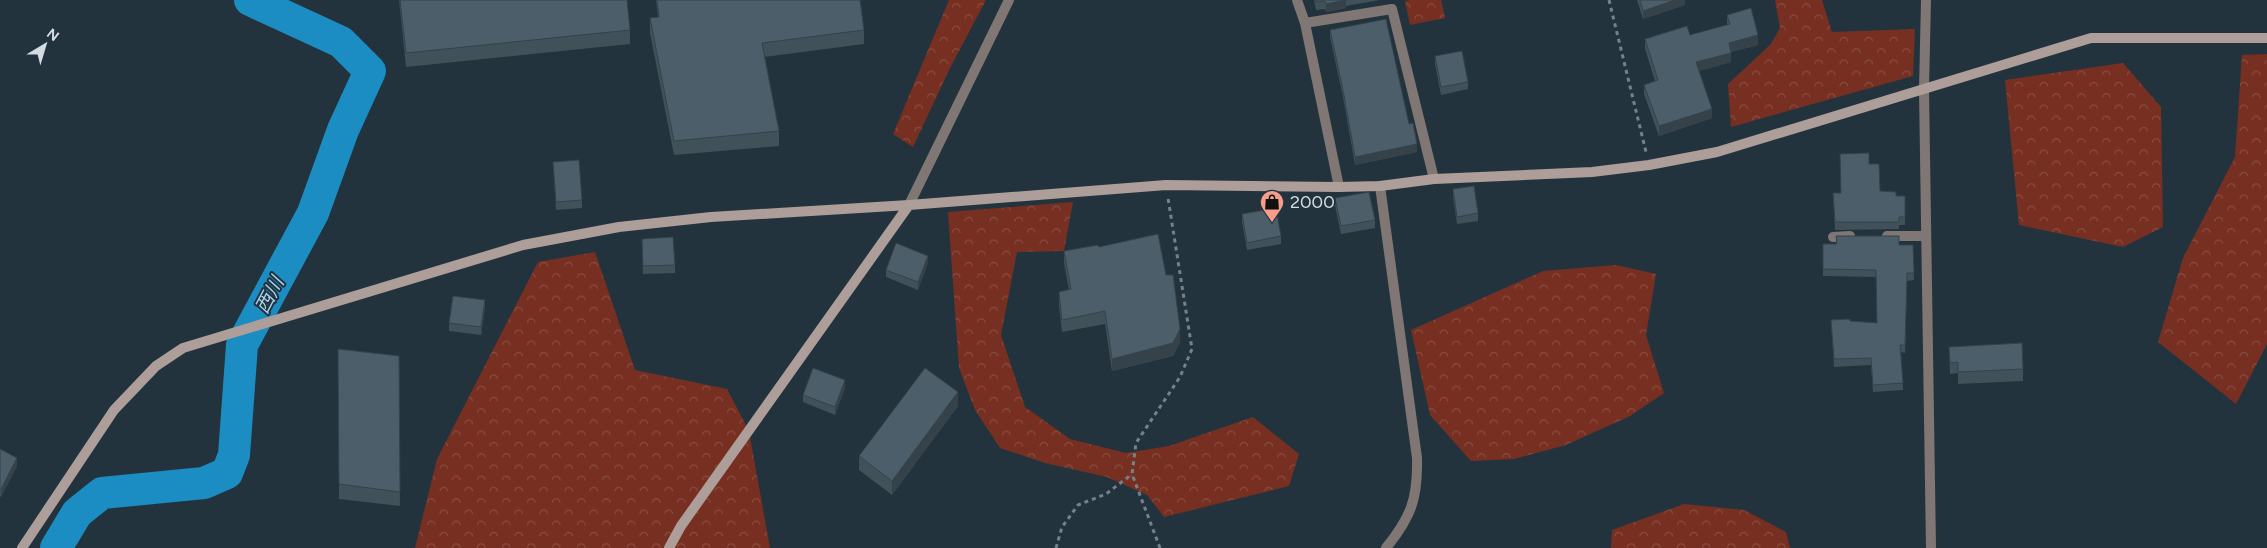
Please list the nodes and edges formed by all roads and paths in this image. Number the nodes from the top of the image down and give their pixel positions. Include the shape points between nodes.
1 (1010, 0) edge
2 (1297, 0) edge
3 (1609, 0) edge
4 (1926, 0) edge
5 (1305, 23) junction
6 (2267, 38) edge
7 (1924, 89) junction
8 (1649, 165) junction
9 (1434, 178) junction
10 (1166, 185) junction
11 (1380, 186) junction
12 (1339, 187) junction
13 (909, 205) junction
14 (1860, 236) edge
15 (1879, 236) edge
16 (1926, 236) junction
17 (1832, 237) dead end
18 (1132, 474) junction
19 (22, 548) edge
20 (669, 548) edge
21 (1056, 548) edge
22 (1160, 548) edge
23 (1386, 548) edge
24 (1931, 548) edge

1 - 13 street
2 - 5 street
3 - 8 path
4 - 7 street
5 - 9 street via 1392,9
5 - 12 street
6 - 7 street via 2091,38
7 - 8 street via 1718,152
7 - 16 street
8 - 9 street via 1592,172
9 - 11 street
10 - 12 street
10 - 13 street
10 - 18 path via 1192,348 1180,377 1136,443
11 - 12 street
11 - 23 street via 1418,458 1418,485 1412,509
13 - 19 street via 710,217 619,227 522,245 183,348 156,366 114,410
13 - 20 street via 681,526
14 - 17 street
15 - 16 street
16 - 24 street
18 - 21 path via 1106,494 1078,505 1062,526
18 - 22 path

